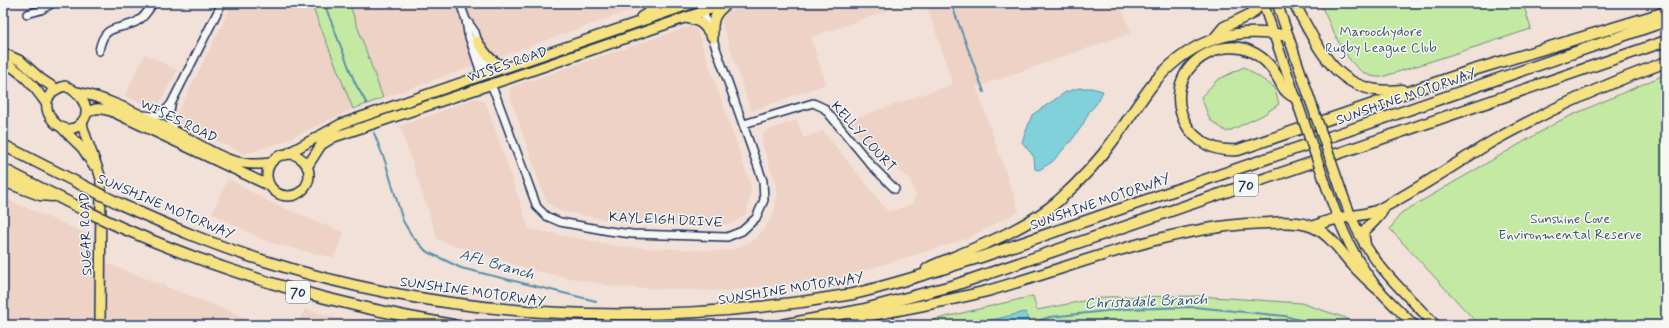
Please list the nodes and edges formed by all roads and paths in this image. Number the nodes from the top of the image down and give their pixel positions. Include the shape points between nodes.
1 (53, 3) edge
2 (153, 3) edge
3 (222, 3) edge
4 (460, 3) edge
5 (673, 3) edge
6 (694, 3) edge
7 (729, 3) edge
8 (1262, 3) edge
9 (1277, 3) edge
10 (1294, 3) edge
11 (702, 7) edge
12 (1666, 12) edge
13 (27, 14) dead end
14 (684, 18) junction
15 (466, 20) junction
16 (1666, 21) edge
17 (630, 25) junction
18 (1274, 33) junction
19 (1288, 36) junction
20 (713, 38) junction
21 (1214, 39) junction
22 (477, 41) junction
23 (1666, 41) edge
24 (99, 51) dead end
25 (3, 53) edge
26 (3, 62) edge
27 (1666, 62) edge
28 (509, 66) junction
29 (485, 75) junction
30 (491, 85) junction
31 (56, 88) junction
32 (1422, 88) junction
33 (76, 92) junction
34 (1296, 98) junction
35 (46, 103) junction
36 (171, 104) junction
37 (135, 113) junction
38 (84, 119) junction
39 (744, 124) junction
40 (63, 129) junction
41 (176, 132) junction
42 (3, 146) edge
43 (285, 155) junction
44 (270, 163) junction
45 (307, 167) junction
46 (3, 169) edge
47 (96, 178) joint
48 (3, 181) edge
49 (270, 186) junction
50 (895, 188) dead end
51 (56, 196) junction
52 (101, 204) junction
53 (1384, 207) junction
54 (1338, 217) junction
55 (1351, 217) junction
56 (1313, 227) junction
57 (1364, 245) junction
58 (918, 277) junction
59 (1380, 291) junction
60 (823, 318) junction
61 (100, 325) edge
62 (453, 325) edge
63 (782, 325) edge
64 (1414, 325) edge
65 (1435, 325) edge

1 - 13 street
2 - 24 street via 139,20 106,33
3 - 36 street
4 - 15 street
5 - 17 main road via 652,10
6 - 17 main road, WISES ROAD
7 - 11 main road, WISES ROAD
7 - 20 main road via 715,16
8 - 18 main road
8 - 21 highway via 1251,14 1224,27
9 - 19 main road
10 - 32 highway via 1326,59 1341,76 1363,88 1378,91
11 - 14 main road, WISES ROAD
11 - 20 street, KAYLEIGH DRIVE
12 - 32 highway
14 - 20 main road via 695,19
14 - 30 main road, WISES ROAD
15 - 22 street
15 - 29 street via 468,34
16 - 58 highway, SUNSHINE MOTORWAY / 70
17 - 28 main road, WISES ROAD
18 - 19 highway
18 - 21 highway via 1240,32
18 - 34 main road
19 - 55 main road, bridge
20 - 39 street, KAYLEIGH DRIVE
21 - 58 highway via 1183,54 1164,72 1094,166 1057,202 1024,224 932,266
22 - 28 main road via 494,62
22 - 29 street
23 - 60 highway, 70 via 955,285 892,303
25 - 31 main road via 21,61 41,80
26 - 35 main road via 31,83
27 - 53 highway via 1540,116
28 - 29 main road, WISES ROAD
29 - 30 main road, KAYLEIGH DRIVE
29 - 43 main road, WISES ROAD via 341,124
30 - 39 street, KAYLEIGH DRIVE via 537,207 546,216 560,222 609,231 727,237 742,231 756,218 764,200 763,181
30 - 45 main road, WISES ROAD via 334,137 321,145
31 - 33 main road via 65,86
31 - 35 main road
32 - 34 highway via 1251,147 1232,151 1212,147 1196,137 1184,122 1179,102 1182,82 1192,64 1210,52 1223,48 1250,51 1263,60 1274,72 1285,91
33 - 37 main road, WISES ROAD via 96,96
33 - 38 main road via 85,107
34 - 54 main road, bridge
35 - 40 main road via 52,119
36 - 37 street via 158,115
36 - 41 street via 169,116
37 - 41 main road, WISES ROAD
38 - 40 main road via 76,128
38 - 49 main road, WISES ROAD via 92,110 99,108 111,112
38 - 52 main road via 84,133 101,179
39 - 50 street, KELLY COURT via 812,103 824,108 872,166
40 - 47 main road, SUGAR ROAD via 84,149 92,163
41 - 44 main road, WISES ROAD via 238,163
42 - 58 highway, SUNSHINE MOTORWAY / 70, bridge via 120,204 226,248 326,279 430,302 517,314 591,318 708,315 814,301
43 - 44 main road
43 - 45 main road via 297,157
44 - 49 main road via 266,176
45 - 49 main road via 309,179 302,191 296,194 283,194
46 - 51 highway, 70
47 - 52 street, SUGAR ROAD
48 - 51 highway via 40,195
51 - 62 highway, 70, bridge via 120,227 197,259 283,288 387,314
52 - 61 main road, SUGAR ROAD
53 - 55 highway
53 - 57 highway via 1382,213 1363,232
54 - 55 highway
54 - 56 highway via 1320,222
54 - 59 main road via 1351,247
55 - 57 main road
56 - 59 highway via 1328,236
56 - 60 highway via 1298,223 1264,223 1188,231 942,302 840,320
57 - 65 main road
59 - 64 main road
60 - 63 highway, 70

